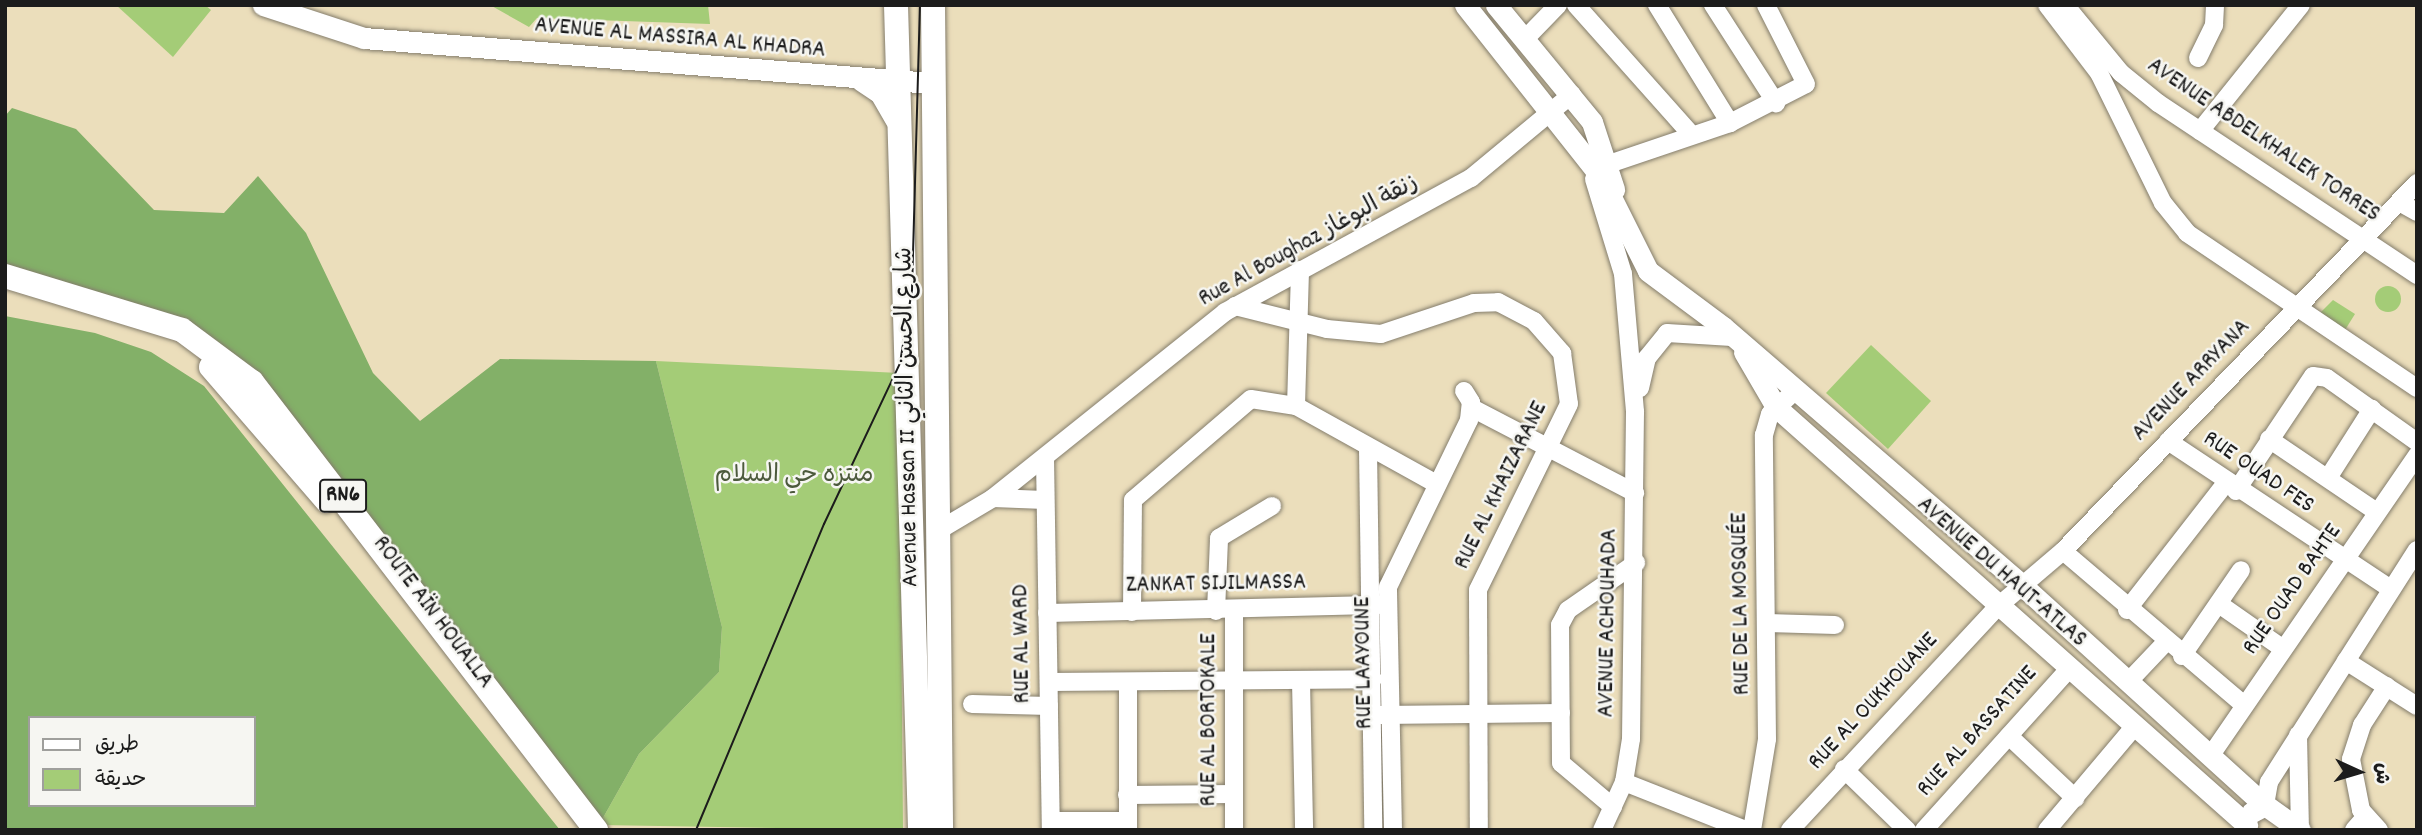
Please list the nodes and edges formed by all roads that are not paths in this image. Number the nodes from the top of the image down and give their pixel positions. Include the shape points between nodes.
1 (263, 5) edge
2 (288, 5) edge
3 (897, 5) edge
4 (933, 5) edge
5 (1465, 5) edge
6 (1496, 5) edge
7 (1558, 5) edge
8 (1576, 5) edge
9 (1657, 5) edge
10 (1713, 5) edge
11 (1766, 5) edge
12 (2047, 5) edge
13 (2065, 5) edge
14 (2215, 5) edge
15 (2301, 5) edge
16 (1526, 38) junction
17 (2197, 58) dead end
18 (897, 77) junction
19 (931, 77) junction
20 (863, 80) junction
21 (1572, 94) junction
22 (1776, 103) junction
23 (1553, 109) junction
24 (898, 123) junction
25 (1730, 123) junction
26 (2200, 131) junction
27 (1692, 135) junction
28 (1601, 158) junction
29 (2417, 183) edge
30 (2399, 202) junction
31 (2417, 212) edge
32 (2364, 239) junction
33 (1300, 270) junction
34 (2417, 275) edge
35 (5, 276) edge
36 (5, 292) edge
37 (1236, 306) junction
38 (2297, 307) junction
39 (1301, 320) junction
40 (1736, 341) junction
41 (2417, 388) edge
42 (1796, 390) junction
43 (1464, 391) dead end
44 (1296, 406) junction
45 (1776, 407) junction
46 (1472, 408) junction
47 (2372, 409) junction
48 (1635, 412) junction
49 (2269, 439) junction
50 (2168, 441) junction
51 (2417, 442) edge
52 (1548, 447) junction
53 (1368, 449) junction
54 (2417, 455) edge
55 (1045, 458) junction
56 (2328, 478) junction
57 (1437, 484) junction
58 (2231, 487) junction
59 (1635, 493) junction
60 (993, 498) junction
61 (1045, 500) junction
62 (1272, 506) dead end
63 (2377, 512) junction
64 (936, 532) junction
65 (2417, 550) edge
66 (2063, 551) junction
67 (2345, 560) junction
68 (1636, 564) junction
69 (2241, 570) dead end
70 (2024, 587) junction
71 (2391, 589) junction
72 (2219, 604) junction
73 (1379, 605) junction
74 (1996, 608) junction
75 (2127, 610) junction
76 (1225, 611) junction
77 (1132, 612) junction
78 (1047, 613) junction
79 (1768, 623) junction
80 (1835, 625) dead end
81 (2166, 642) junction
82 (2282, 648) junction
83 (2182, 656) junction
84 (2346, 661) junction
85 (2070, 668) junction
86 (1373, 679) junction
87 (1301, 681) junction
88 (1049, 682) junction
89 (1234, 682) junction
90 (2128, 682) junction
91 (1128, 683) junction
92 (2387, 687) junction
93 (972, 704) dead end
94 (2243, 704) junction
95 (1049, 706) junction
96 (2417, 706) edge
97 (1561, 713) junction
98 (1382, 715) junction
99 (1477, 715) junction
100 (2135, 726) junction
101 (2298, 733) junction
102 (2009, 736) junction
103 (2211, 755) junction
104 (1844, 769) junction
105 (1625, 782) junction
106 (1234, 794) junction
107 (1127, 795) junction
108 (2075, 798) junction
109 (2264, 805) junction
110 (1613, 807) junction
111 (2360, 823) edge
112 (1051, 825) edge
113 (1128, 825) edge
114 (2248, 827) edge
115 (576, 830) edge
116 (596, 830) edge
117 (920, 830) edge
118 (941, 830) edge
119 (1234, 830) edge
120 (1304, 830) edge
121 (1373, 830) edge
122 (1393, 830) edge
123 (1479, 830) edge
124 (1602, 830) edge
125 (1746, 830) edge
126 (1752, 830) edge
127 (1790, 830) edge
128 (1907, 830) edge
129 (1924, 830) edge
130 (2047, 830) edge
131 (2300, 830) edge
132 (2379, 830) edge

1 - 20 main road, AVENUE AL MASSIRA AL KHADRA via 364,38
2 - 18 main road, AVENUE AL MASSIRA AL KHADRA via 380,30
3 - 18 highway, Avenue Hassan II شارع الحسن الثاني
4 - 19 highway, Avenue Hassan II شارع الحسن الثاني
5 - 23 main road
6 - 16 main road
7 - 16 street
8 - 27 street
9 - 25 street
10 - 22 street
11 - 22 street via 1807,84
12 - 38 street, AVENUE ABDELKHALEK TORRES via 2099,73 2173,218
13 - 26 street, AVENUE ABDELKHALEK TORRES via 2121,73
14 - 17 street via 2214,25
15 - 26 street
16 - 21 main road
18 - 19 main road, AVENUE AL MASSIRA AL KHADRA
18 - 20 main road, AVENUE AL MASSIRA AL KHADRA
18 - 24 highway, Avenue Hassan II شارع الحسن الثاني
19 - 64 highway, Avenue Hassan II شارع الحسن الثاني
20 - 24 highway via 882,93
21 - 23 street, Rue Al Boughaz زنقة البوغاز
21 - 28 main road
22 - 25 street
23 - 28 main road
23 - 33 street, Rue Al Boughaz زنقة البوغاز via 1471,178
24 - 117 highway, Avenue Hassan II شارع الحسن الثاني
25 - 27 street
26 - 32 street, AVENUE ABDELKHALEK TORRES
27 - 28 street
28 - 40 main road, AVENUE DU HAUT-ATLAS via 1648,271
28 - 48 street via 1623,274
29 - 30 street, AVENUE ARRYANA
30 - 31 street
30 - 32 street, AVENUE ARRYANA
32 - 34 street, AVENUE ABDELKHALEK TORRES
32 - 38 street, AVENUE ARRYANA
33 - 37 street, Rue Al Boughaz زنقة البوغاز
33 - 39 street
35 - 116 highway, ROUTE AÏN HOUALLA / RN6 via 182,330 251,382
36 - 115 highway, ROUTE AÏN HOUALLA / RN6 via 121,320 179,346 217,372 333,509
37 - 39 street, RUE AL KHAIZARANE
37 - 55 street, Rue Al Boughaz زنقة البوغاز
38 - 41 street, AVENUE ABDELKHALEK TORRES
38 - 50 street, AVENUE ARRYANA
39 - 44 street
39 - 52 street, RUE AL KHAIZARANE via 1381,334 1474,303 1508,305 1556,342 1570,379 1570,404
40 - 42 main road, AVENUE DU HAUT-ATLAS
40 - 45 main road, AVENUE DU HAUT-ATLAS
40 - 48 street via 1680,329 1660,338 1647,358
42 - 45 street, RUE DE LA MOSQUÉE
42 - 70 main road, AVENUE DU HAUT-ATLAS
43 - 46 street
44 - 53 street
44 - 77 street via 1261,397 1246,402 1135,496
45 - 74 main road, AVENUE DU HAUT-ATLAS
45 - 79 street, RUE DE LA MOSQUÉE via 1764,435
46 - 52 street
46 - 57 street, RUE LAAYOUNE
47 - 49 street via 2327,378 2310,378
47 - 51 street
47 - 56 street
48 - 59 street, AVENUE ACHOUHADA
49 - 56 street
49 - 58 street
50 - 58 street, RUE OUAD FES
50 - 66 street, AVENUE ARRYANA
52 - 59 street
52 - 99 street, RUE AL KHAIZARANE via 1478,590
53 - 57 street
53 - 73 street
54 - 63 street, RUE OUAD BAHTE
55 - 60 street, Rue Al Boughaz زنقة البوغاز
55 - 61 street, RUE AL WARD
56 - 63 street
57 - 73 street, RUE LAAYOUNE via 1396,561
58 - 67 street, RUE OUAD FES
58 - 75 street
59 - 68 street, AVENUE ACHOUHADA
60 - 61 street
60 - 64 street, Rue Al Boughaz زنقة البوغاز
61 - 78 street, RUE AL WARD
62 - 76 street, RUE AL BORTOKALE via 1217,542
63 - 67 street, RUE OUAD BAHTE
64 - 118 highway, Avenue Hassan II شارع الحسن الثاني
65 - 71 street
66 - 70 street, AVENUE ARRYANA
66 - 75 street
67 - 71 street, RUE OUAD FES
67 - 82 street, RUE OUAD BAHTE
68 - 97 street via 1563,616
68 - 105 street, AVENUE ACHOUHADA
69 - 72 street
70 - 74 street, AVENUE ARRYANA
70 - 90 main road, AVENUE DU HAUT-ATLAS
71 - 84 street
72 - 82 street
72 - 83 street
73 - 76 street, ZANKAT SIJILMASSA
73 - 86 street
73 - 98 street, RUE LAAYOUNE
74 - 85 main road, AVENUE DU HAUT-ATLAS
74 - 104 street, RUE AL OUKHOUANE
75 - 81 street
76 - 77 street, ZANKAT SIJILMASSA
76 - 89 street, RUE AL BORTOKALE
77 - 78 street, ZANKAT SIJILMASSA
78 - 88 street, RUE AL WARD
79 - 80 street
79 - 126 street, RUE DE LA MOSQUÉE via 1767,739
81 - 83 street
81 - 90 street
82 - 94 street, RUE OUAD BAHTE
83 - 94 street
84 - 92 street
84 - 101 street
85 - 100 main road, AVENUE DU HAUT-ATLAS
85 - 102 street, RUE AL BASSATINE
86 - 87 street
86 - 98 street
87 - 89 street
87 - 120 street
88 - 91 street
88 - 95 street, RUE AL WARD
89 - 91 street
89 - 106 street, RUE AL BORTOKALE
90 - 103 main road, AVENUE DU HAUT-ATLAS
91 - 107 street
92 - 96 street
92 - 111 street via 2362,725 2351,759
93 - 95 street
94 - 103 street, RUE OUAD BAHTE
95 - 112 street, RUE AL WARD
97 - 99 street
97 - 110 street via 1563,768
98 - 99 street
98 - 121 street
98 - 122 street, RUE LAAYOUNE
99 - 123 street, RUE AL KHAIZARANE
100 - 108 street
100 - 114 main road, AVENUE DU HAUT-ATLAS
101 - 109 street via 2269,782
101 - 131 street
102 - 108 street
102 - 129 street, RUE AL BASSATINE
103 - 109 main road, AVENUE DU HAUT-ATLAS
104 - 127 street, RUE AL OUKHOUANE
104 - 128 street
105 - 110 street, AVENUE ACHOUHADA
105 - 125 street
106 - 107 street
106 - 119 street, RUE AL BORTOKALE
107 - 113 street
108 - 130 street
109 - 114 main road
109 - 131 main road, AVENUE DU HAUT-ATLAS
110 - 124 street, AVENUE ACHOUHADA
111 - 132 street
112 - 113 street

